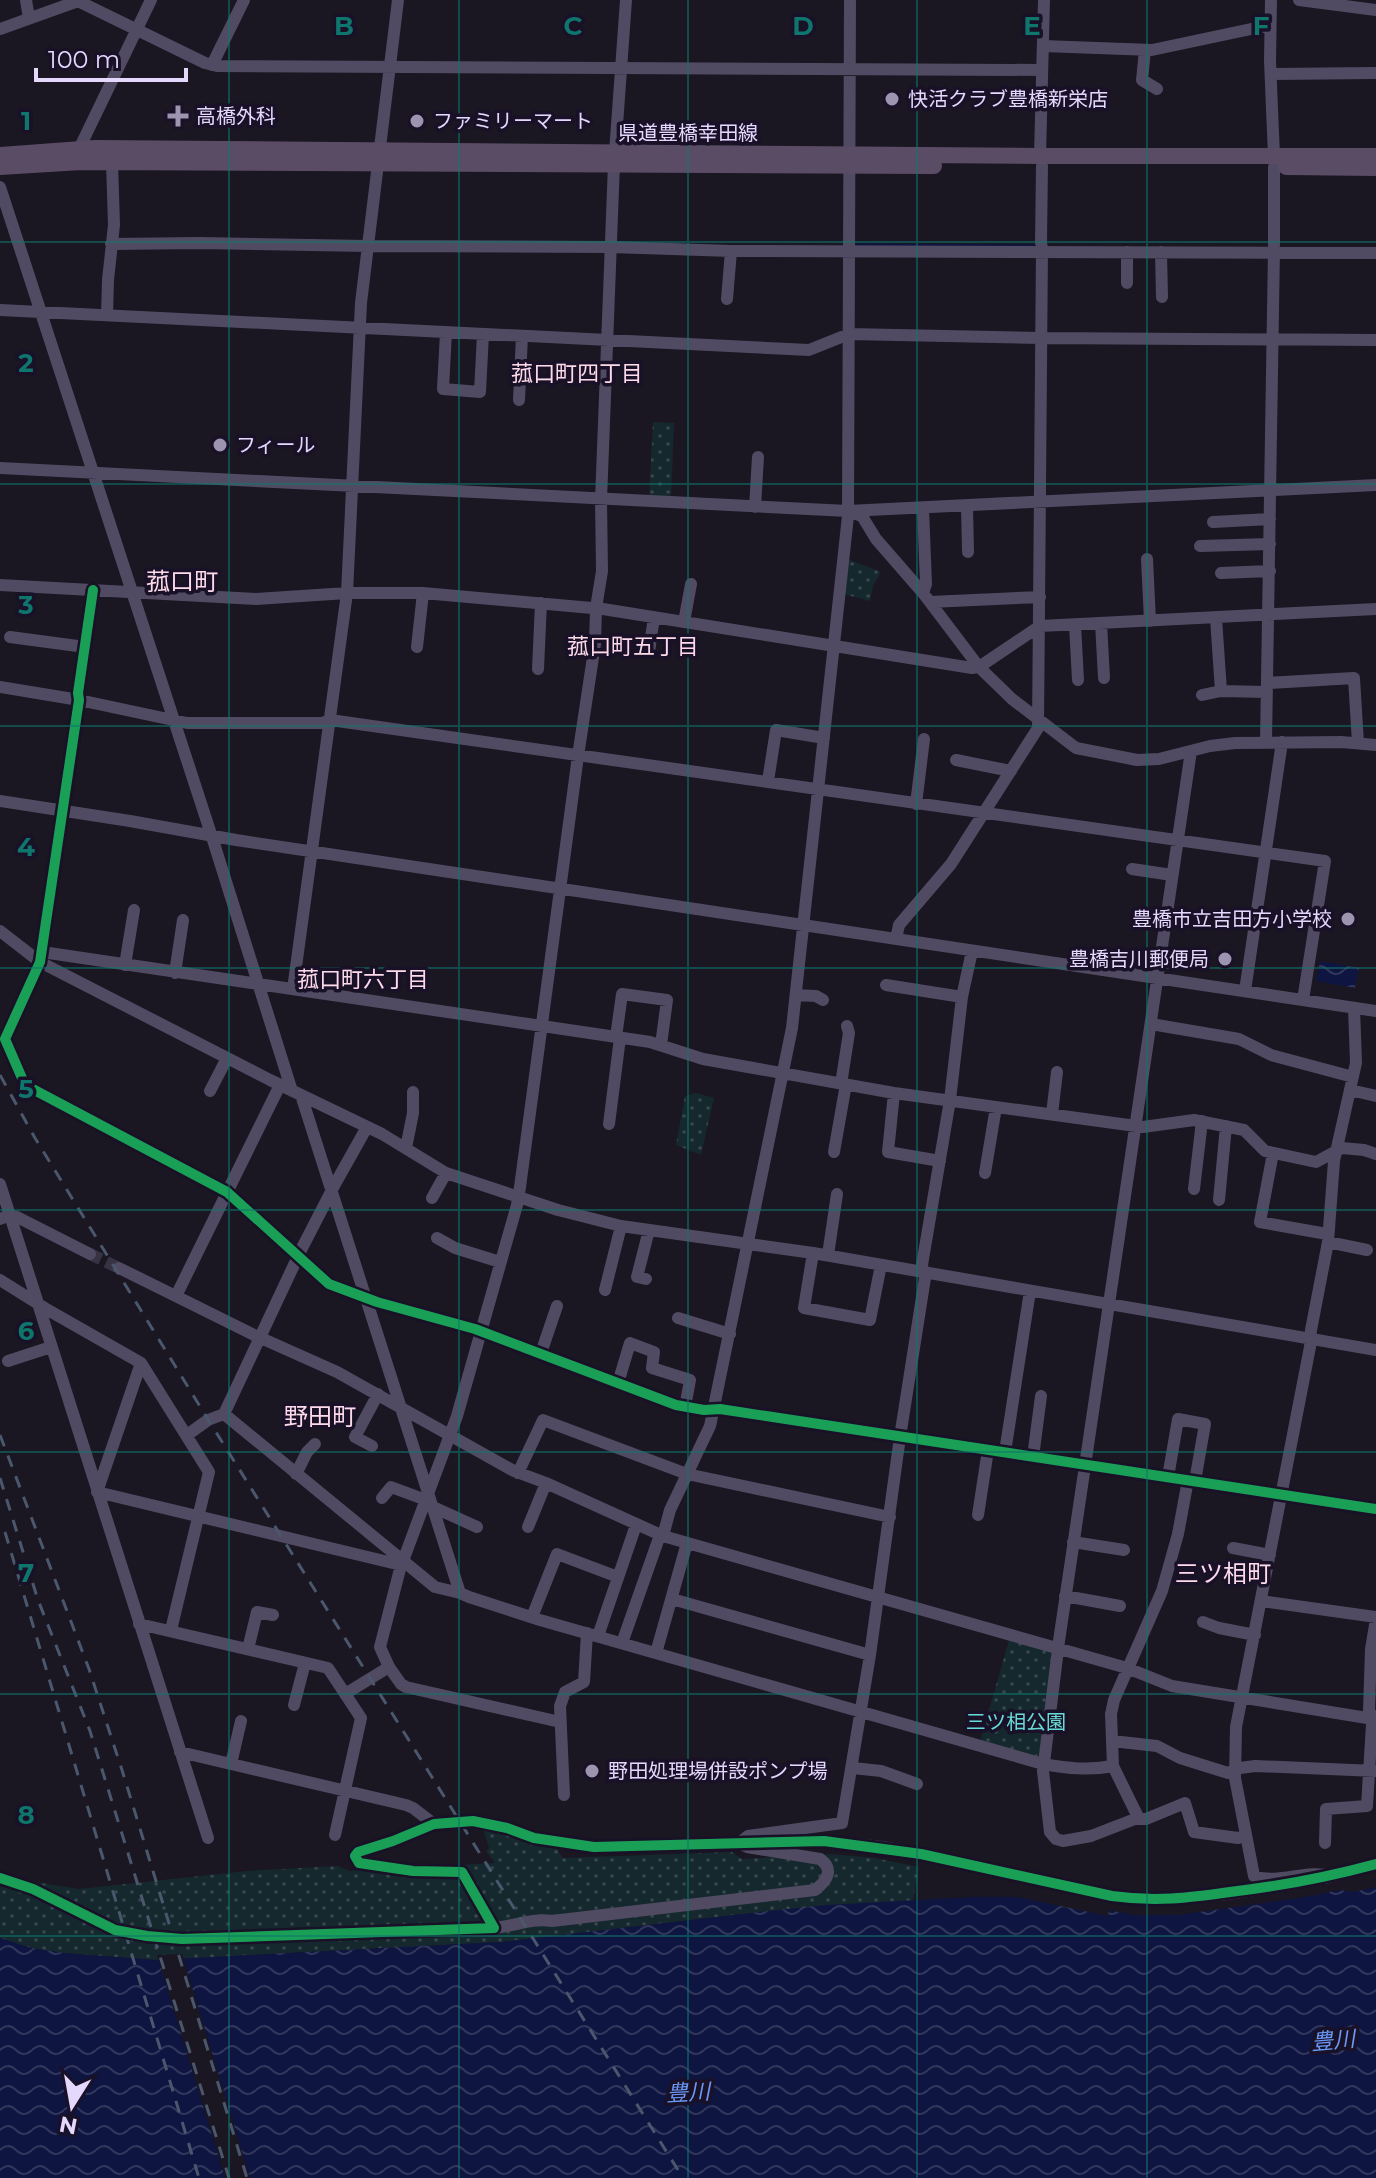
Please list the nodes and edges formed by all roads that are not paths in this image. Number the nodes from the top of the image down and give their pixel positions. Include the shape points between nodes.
1 (26, 0) edge
2 (151, 0) edge
3 (244, 0) edge
4 (398, 0) edge
5 (626, 0) edge
6 (850, 0) edge
7 (1044, 0) edge
8 (1271, 0) edge
9 (1299, 0) edge
10 (78, 1) edge
11 (1376, 10) edge
12 (29, 18) junction
13 (1270, 25) junction
14 (0, 29) edge
15 (136, 29) junction
16 (1043, 46) junction
17 (1145, 50) junction
18 (212, 65) junction
19 (391, 68) junction
20 (621, 69) junction
21 (849, 70) junction
22 (1042, 70) junction
23 (1376, 73) edge
24 (1271, 74) junction
25 (1157, 89) dead end
26 (79, 149) junction
27 (0, 155) edge
28 (1376, 156) edge
29 (380, 158) junction
30 (614, 158) junction
31 (850, 159) junction
32 (1041, 161) junction
33 (112, 162) junction
34 (1274, 162) junction
35 (0, 167) edge
36 (1376, 168) edge
37 (1, 190) edge
38 (111, 244) junction
39 (368, 246) junction
40 (611, 247) junction
41 (1041, 247) junction
42 (1274, 249) junction
43 (850, 250) junction
44 (731, 251) junction
45 (1127, 252) junction
46 (1161, 252) junction
47 (1376, 253) edge
48 (1127, 283) dead end
49 (1162, 297) dead end
50 (727, 299) dead end
51 (0, 310) edge
52 (42, 312) junction
53 (107, 315) junction
54 (361, 328) junction
55 (446, 332) junction
56 (483, 334) junction
57 (849, 334) junction
58 (522, 336) junction
59 (1040, 338) junction
60 (1272, 339) junction
61 (1376, 340) edge
62 (609, 341) junction
63 (519, 400) dead end
64 (758, 457) dead end
65 (0, 468) edge
66 (93, 472) junction
67 (1376, 485) edge
68 (353, 487) junction
69 (1271, 491) junction
70 (601, 500) junction
71 (1039, 502) junction
72 (967, 506) junction
73 (755, 507) junction
74 (923, 508) junction
75 (848, 511) junction
76 (1270, 519) junction
77 (1213, 522) dead end
78 (1270, 544) junction
79 (1200, 546) dead end
80 (968, 552) dead end
81 (1147, 559) dead end
82 (1270, 571) junction
83 (1221, 573) dead end
84 (691, 584) dead end
85 (0, 585) edge
86 (93, 590) junction
87 (132, 591) junction
88 (347, 593) junction
89 (423, 593) junction
90 (1040, 597) junction
91 (926, 598) junction
92 (541, 603) junction
93 (596, 608) junction
94 (1376, 609) edge
95 (1269, 616) junction
96 (654, 617) junction
97 (1216, 618) junction
98 (1150, 621) junction
99 (684, 622) junction
100 (1101, 623) junction
101 (1075, 625) junction
102 (1040, 626) junction
103 (10, 637) dead end
104 (836, 645) junction
105 (85, 647) junction
106 (417, 647) dead end
107 (649, 652) dead end
108 (979, 667) junction
109 (538, 669) dead end
110 (1104, 678) dead end
111 (1078, 680) dead end
112 (0, 687) edge
113 (1268, 688) junction
114 (1221, 691) junction
115 (1202, 695) dead end
116 (79, 700) junction
117 (330, 720) junction
118 (174, 721) junction
119 (1039, 721) junction
120 (824, 738) junction
121 (924, 739) dead end
122 (1266, 742) junction
123 (1282, 742) junction
124 (1358, 743) junction
125 (1376, 745) edge
126 (1191, 751) junction
127 (578, 756) junction
128 (956, 760) dead end
129 (1011, 771) junction
130 (768, 781) junction
131 (819, 789) junction
132 (0, 801) edge
133 (916, 804) junction
134 (62, 810) junction
135 (984, 813) junction
136 (212, 837) junction
137 (1178, 840) junction
138 (312, 852) junction
139 (1267, 853) junction
140 (1132, 869) dead end
141 (1172, 875) junction
142 (561, 889) junction
143 (134, 910) dead end
144 (183, 920) dead end
145 (804, 925) junction
146 (0, 931) edge
147 (896, 939) junction
148 (972, 951) junction
149 (41, 957) junction
150 (125, 965) junction
151 (175, 973) junction
152 (1158, 978) junction
153 (886, 985) dead end
154 (259, 986) junction
155 (293, 989) junction
156 (1245, 991) junction
157 (796, 995) junction
158 (962, 997) junction
159 (823, 1000) dead end
160 (1303, 1000) junction
161 (1354, 1008) junction
162 (1376, 1011) edge
163 (1151, 1024) junction
164 (540, 1026) junction
165 (847, 1026) dead end
166 (618, 1037) junction
167 (661, 1045) junction
168 (227, 1058) junction
169 (1057, 1072) dead end
170 (783, 1074) junction
171 (844, 1084) junction
172 (1352, 1084) junction
173 (291, 1090) junction
174 (210, 1091) dead end
175 (413, 1092) dead end
176 (894, 1093) junction
177 (1376, 1096) edge
178 (950, 1100) junction
179 (996, 1107) junction
180 (1052, 1114) junction
181 (1202, 1121) junction
182 (609, 1124) dead end
183 (1135, 1125) junction
184 (1226, 1126) junction
185 (367, 1127) junction
186 (406, 1148) junction
187 (834, 1152) dead end
188 (1336, 1152) junction
189 (1273, 1153) junction
190 (1376, 1154) edge
191 (940, 1161) junction
192 (446, 1173) junction
193 (985, 1173) dead end
194 (0, 1184) edge
195 (1194, 1189) dead end
196 (332, 1191) junction
197 (227, 1192) junction
198 (837, 1194) dead end
199 (518, 1197) junction
200 (432, 1198) dead end
201 (1219, 1200) dead end
202 (5, 1217) edge
203 (621, 1226) junction
204 (649, 1230) junction
205 (437, 1238) dead end
206 (1328, 1238) junction
207 (749, 1243) junction
208 (1367, 1250) dead end
209 (813, 1253) junction
210 (90, 1254) tunnel mouth
211 (828, 1255) junction
212 (298, 1257) junction
213 (500, 1262) junction
214 (881, 1265) junction
215 (119, 1268) tunnel mouth
216 (925, 1273) junction
217 (646, 1279) dead end
218 (0, 1280) edge
219 (605, 1290) dead end
220 (1030, 1291) junction
221 (176, 1296) junction
222 (367, 1299) junction
223 (38, 1304) junction
224 (1109, 1304) junction
225 (557, 1306) dead end
226 (678, 1318) dead end
227 (481, 1331) junction
228 (730, 1334) junction
229 (260, 1337) junction
230 (1310, 1339) junction
231 (51, 1347) junction
232 (1376, 1350) edge
233 (541, 1353) junction
234 (8, 1361) dead end
235 (141, 1363) junction
236 (618, 1383) junction
237 (378, 1394) junction
238 (1041, 1396) dead end
239 (401, 1407) junction
240 (685, 1407) junction
241 (714, 1410) junction
242 (224, 1414) junction
243 (187, 1435) junction
244 (451, 1435) junction
245 (900, 1437) junction
246 (315, 1444) dead end
247 (372, 1446) dead end
248 (988, 1450) junction
249 (1005, 1452) junction
250 (1033, 1457) junction
251 (1085, 1464) junction
252 (518, 1473) junction
253 (296, 1474) junction
254 (687, 1474) junction
255 (1168, 1477) junction
256 (1191, 1480) junction
257 (546, 1483) junction
258 (97, 1492) junction
259 (1281, 1494) junction
260 (382, 1498) dead end
261 (429, 1501) junction
262 (1376, 1509) edge
263 (978, 1515) dead end
264 (198, 1516) junction
265 (890, 1517) junction
266 (636, 1525) junction
267 (477, 1527) dead end
268 (528, 1527) dead end
269 (662, 1536) junction
270 (1073, 1542) junction
271 (687, 1543) junction
272 (1233, 1548) dead end
273 (1124, 1550) dead end
274 (1270, 1555) junction
275 (402, 1563) junction
276 (618, 1577) junction
277 (460, 1593) junction
278 (1065, 1596) junction
279 (877, 1598) junction
280 (672, 1599) junction
281 (1261, 1601) junction
282 (1120, 1606) dead end
283 (273, 1615) dead end
284 (532, 1617) junction
285 (1376, 1618) edge
286 (1203, 1622) dead end
287 (139, 1624) junction
288 (171, 1630) junction
289 (592, 1634) junction
290 (1255, 1635) junction
291 (622, 1643) junction
292 (1059, 1648) junction
293 (248, 1649) junction
294 (656, 1653) junction
295 (870, 1655) junction
296 (305, 1663) junction
297 (389, 1667) junction
298 (1127, 1668) junction
299 (345, 1694) junction
300 (1243, 1698) junction
301 (294, 1705) dead end
302 (861, 1712) junction
303 (1374, 1716) edge
304 (241, 1721) dead end
305 (560, 1722) junction
306 (1112, 1741) junction
307 (180, 1752) junction
308 (231, 1764) junction
309 (1043, 1764) junction
310 (1113, 1766) junction
311 (853, 1768) junction
312 (1234, 1770) junction
313 (1372, 1771) edge
314 (917, 1784) dead end
315 (346, 1791) junction
316 (564, 1795) dead end
317 (1139, 1819) junction
318 (466, 1822) dead end
319 (335, 1835) dead end
320 (1245, 1836) junction
321 (208, 1838) dead end
322 (739, 1843) junction
323 (1325, 1843) dead end
324 (1376, 1864) edge
325 (1331, 1876) junction
326 (0, 1878) edge
327 (494, 1928) junction

1 - 12 street
2 - 15 street
3 - 18 street
4 - 19 street
5 - 20 street
6 - 21 street
7 - 16 street
8 - 13 street
9 - 11 street
10 - 12 street
10 - 15 street
12 - 14 street
13 - 17 street
13 - 24 street
15 - 18 street
15 - 26 street
16 - 17 street
16 - 22 street
17 - 25 street via 1142,80
18 - 19 street
19 - 20 street
19 - 29 street
20 - 21 street
20 - 30 street
21 - 22 street
21 - 31 street
22 - 32 street
23 - 24 street
24 - 34 street
26 - 27 main road, 県道豊橋幸田線
26 - 29 main road, 県道豊橋幸田線
28 - 34 main road, 県道豊橋幸田線
29 - 30 main road, 県道豊橋幸田線
29 - 33 main road, 県道豊橋幸田線
29 - 39 street
30 - 31 main road, 県道豊橋幸田線
30 - 40 street
31 - 32 main road, 県道豊橋幸田線
31 - 43 street
32 - 34 main road, 県道豊橋幸田線
32 - 41 street
33 - 35 main road, 県道豊橋幸田線
33 - 38 street
34 - 36 main road, 県道豊橋幸田線
34 - 42 street
37 - 52 street
38 - 39 street
38 - 53 street
39 - 40 street
39 - 54 street
40 - 44 street
40 - 62 street
41 - 43 street
41 - 45 street
41 - 59 street
42 - 46 street
42 - 47 street
42 - 60 street
43 - 44 street
43 - 57 street
44 - 50 street
45 - 46 street
45 - 48 street
46 - 49 street
51 - 52 street
52 - 53 street
52 - 66 street
53 - 54 street
54 - 55 street
54 - 68 street
55 - 56 street
55 - 56 street via 443,389 480,392
56 - 58 street
57 - 59 street
57 - 62 street via 809,350
57 - 75 street
58 - 62 street
58 - 63 street
59 - 60 street
59 - 71 street
60 - 61 street
60 - 69 street
62 - 70 street
64 - 73 street
65 - 66 street
66 - 68 street
66 - 87 street
67 - 69 street
68 - 70 street
68 - 88 street
69 - 71 street
69 - 76 street
70 - 73 street
70 - 93 street via 602,571
71 - 72 street
71 - 90 street
72 - 74 street
72 - 80 street
73 - 75 street
74 - 75 street
74 - 91 street
75 - 91 street via 862,516
75 - 104 street
76 - 77 street
76 - 78 street
78 - 79 street
78 - 82 street
81 - 98 street
82 - 83 street
82 - 95 street
84 - 99 street
85 - 86 street
86 - 87 street
86 - 105 street
87 - 88 street via 256,599
87 - 118 street
88 - 89 street
88 - 117 street
89 - 92 street
89 - 106 street
90 - 91 street
90 - 102 street
91 - 108 street
92 - 93 street
92 - 109 street
93 - 96 street
93 - 127 street
94 - 95 street
95 - 97 street
95 - 113 street
96 - 99 street
96 - 107 street
97 - 98 street
97 - 114 street
98 - 100 street
99 - 104 street
100 - 101 street
100 - 110 street
101 - 102 street
101 - 111 street
102 - 108 street
102 - 119 street
103 - 105 street
104 - 108 street
104 - 120 street
105 - 116 street
108 - 119 street
112 - 116 street
113 - 114 street
113 - 122 street
113 - 124 street via 1354,678
114 - 115 street
116 - 118 street
116 - 134 street
117 - 118 street
117 - 127 street
117 - 138 street
118 - 136 street
119 - 126 street via 1076,748 1124,759 1159,759
119 - 129 street
120 - 130 street via 776,730
120 - 131 street
121 - 133 street
122 - 123 street
122 - 126 street
123 - 124 street
123 - 139 street
124 - 125 street
126 - 137 street
127 - 130 street
127 - 142 street
128 - 129 street
129 - 135 street
130 - 131 street
131 - 133 street
131 - 145 street
132 - 134 street
133 - 135 street
134 - 136 street
134 - 149 street
135 - 137 street
135 - 147 street via 938,881 899,925
136 - 138 street
136 - 154 street
137 - 139 street
137 - 141 street
138 - 142 street
138 - 155 street
139 - 156 street
139 - 160 street via 1325,861
140 - 141 street
141 - 152 street
142 - 145 street
142 - 164 street
143 - 150 street
144 - 151 street
145 - 147 street
145 - 157 street
146 - 149 street
147 - 148 street
148 - 152 street
148 - 158 street
149 - 150 street
149 - 168 street
149 - 197 street via 5,1039 25,1085
150 - 151 street
151 - 154 street
152 - 156 street
152 - 163 street
153 - 158 street
154 - 155 street
154 - 173 street
155 - 164 street
156 - 160 street
157 - 159 street
157 - 170 street
158 - 178 street
160 - 161 street
161 - 162 street
161 - 172 street
163 - 172 street via 1239,1039
163 - 183 street
164 - 166 street
164 - 199 street
165 - 171 street
166 - 167 street
166 - 167 street via 622,994 667,1000
166 - 182 street
167 - 170 street
168 - 173 street
168 - 174 street
169 - 180 street
170 - 171 street
170 - 207 street
171 - 176 street
171 - 187 street
172 - 177 street
172 - 188 street
173 - 185 street
173 - 196 street
173 - 197 street
175 - 186 street
176 - 178 street
176 - 191 street via 888,1152
178 - 179 street
178 - 191 street
179 - 180 street
179 - 193 street
180 - 183 street
181 - 183 street
181 - 184 street
181 - 195 street
183 - 224 street
184 - 189 street via 1244,1130
184 - 201 street
185 - 186 street
185 - 196 street
186 - 192 street
188 - 189 street via 1316,1162
188 - 190 street via 1353,1148
188 - 206 street
189 - 206 street via 1260,1222
191 - 216 street via 922,1265
192 - 199 street
192 - 200 street
194 - 202 street
196 - 212 street
196 - 222 street
197 - 212 street
197 - 221 street
198 - 211 street
199 - 203 street
199 - 213 street
202 - 210 street
202 - 223 street
203 - 204 street
203 - 219 street
204 - 207 street
204 - 217 street via 637,1277
205 - 213 street
206 - 208 street
206 - 230 street
207 - 209 street
207 - 228 street
209 - 211 street
209 - 214 street via 804,1308 857,1318 870,1320
211 - 214 street
212 - 222 street via 329,1284
212 - 229 street
213 - 227 street
214 - 216 street
215 - 221 street
216 - 220 street
216 - 245 street
218 - 223 street
220 - 224 street
220 - 249 street
221 - 229 street
222 - 227 street
222 - 239 street
223 - 231 street
223 - 235 street
224 - 230 street
224 - 251 street
225 - 233 street
226 - 228 street
227 - 233 street
227 - 244 street
228 - 241 street
229 - 237 street
229 - 242 street
230 - 232 street
230 - 259 street
231 - 234 street
231 - 258 street
233 - 236 street
235 - 243 street
235 - 258 street
236 - 240 street
236 - 240 street via 630,1343 654,1352 652,1368 690,1380
237 - 239 street
237 - 247 street via 355,1437
238 - 250 street
239 - 244 street
239 - 261 street
240 - 241 street
241 - 245 street
241 - 254 street
242 - 243 street
242 - 253 street
243 - 264 street via 209,1472
244 - 252 street
244 - 261 street
245 - 248 street
245 - 265 street
246 - 253 street
248 - 249 street
248 - 263 street
249 - 250 street
250 - 251 street
251 - 255 street
251 - 270 street
252 - 254 street via 543,1420
252 - 257 street
253 - 275 street
254 - 265 street
254 - 269 street
255 - 256 street
255 - 256 street via 1178,1419 1205,1424
256 - 259 street
256 - 298 street via 1162,1591
257 - 266 street
257 - 268 street
258 - 264 street
258 - 287 street
259 - 262 street
259 - 274 street
260 - 261 street via 391,1487
261 - 267 street
261 - 275 street
261 - 277 street
264 - 275 street
264 - 288 street
265 - 279 street
266 - 269 street
266 - 276 street
269 - 271 street
269 - 291 street
270 - 273 street
270 - 278 street
271 - 279 street
271 - 280 street
272 - 274 street
274 - 281 street
275 - 277 street via 435,1587
275 - 297 street via 380,1647
276 - 284 street via 557,1554
276 - 289 street
277 - 284 street
278 - 282 street
278 - 292 street
279 - 292 street
279 - 295 street
280 - 294 street
280 - 295 street
281 - 285 street
281 - 290 street
283 - 293 street via 257,1612
284 - 289 street
285 - 303 street via 1369,1711
286 - 290 street
287 - 288 street
287 - 307 street
288 - 293 street
289 - 291 street
289 - 305 street via 586,1677 563,1695
290 - 300 street
291 - 294 street
292 - 298 street
292 - 309 street
293 - 296 street
294 - 302 street
295 - 302 street
296 - 299 street via 328,1668
296 - 301 street
297 - 299 street
297 - 305 street via 406,1687
298 - 300 street via 1172,1686
298 - 306 street via 1111,1714
299 - 315 street via 361,1718
300 - 303 street
300 - 312 street
302 - 309 street
302 - 311 street
303 - 313 street
304 - 308 street
305 - 316 street
306 - 310 street
306 - 312 street via 1157,1746 1212,1769
307 - 308 street
307 - 321 street
308 - 315 street
309 - 310 street via 1090,1770
309 - 317 street via 1050,1832 1056,1839 1091,1836
310 - 317 street
311 - 314 street
311 - 322 street via 842,1823 748,1836
312 - 313 street via 1255,1766
312 - 320 street
313 - 323 street via 1367,1806 1326,1809
315 - 319 street
315 - 327 street via 413,1808 440,1824 358,1852 356,1861 393,1869 462,1872
317 - 320 street via 1185,1803 1194,1832
318 - 322 street via 594,1847
320 - 325 street via 1258,1878
322 - 325 street via 824,1841 883,1847 1137,1900
322 - 327 street via 820,1859 829,1871 815,1890 534,1919
324 - 325 street
326 - 327 street via 106,1927 147,1936

